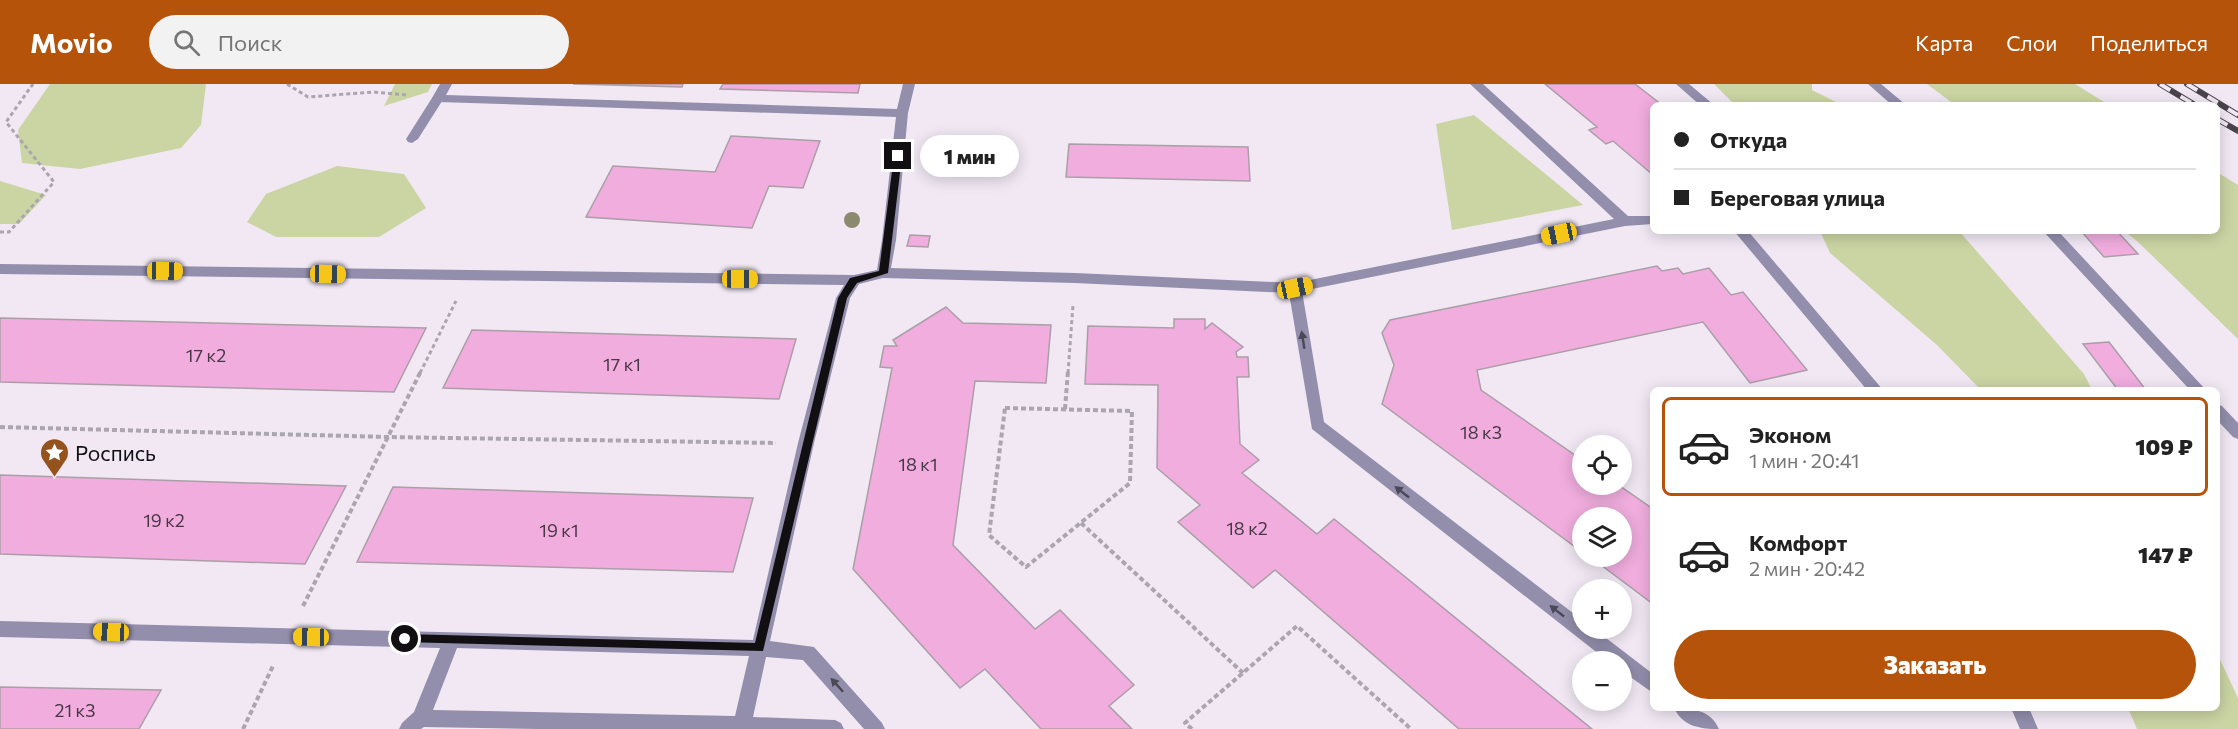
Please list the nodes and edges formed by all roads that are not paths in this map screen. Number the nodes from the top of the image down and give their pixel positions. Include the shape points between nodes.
1 (446, 84) edge
2 (909, 84) edge
3 (1476, 84) edge
4 (1682, 84) edge
5 (1874, 84) edge
6 (438, 98) junction
7 (1704, 102) edge
8 (1896, 102) edge
9 (903, 113) junction
10 (412, 139) dead end
11 (1650, 220) edge
12 (1625, 221) junction
13 (1744, 234) edge
14 (2053, 234) edge
15 (0, 269) edge
16 (884, 273) junction
17 (854, 280) junction
18 (1295, 288) junction
19 (1873, 387) edge
20 (2196, 387) edge
21 (2220, 413) edge
22 (2238, 433) edge
23 (0, 629) edge
24 (452, 640) junction
25 (759, 648) junction
26 (1650, 683) edge
27 (1687, 711) edge
28 (2021, 711) edge
29 (414, 723) edge
30 (741, 727) edge
31 (835, 729) edge
32 (876, 729) edge
33 (1710, 729) edge
34 (2029, 729) edge

1 - 6 street
2 - 9 street
3 - 12 street
4 - 7 street
5 - 8 street
6 - 9 street
6 - 10 street
9 - 16 street
11 - 12 street
12 - 18 street
13 - 19 street
14 - 20 street
15 - 17 street
16 - 17 street
16 - 18 street
17 - 25 street via 843,298
26 -> 18 street via 1317,426
21 - 22 street
23 - 24 street
24 - 25 street
24 - 29 street
25 - 30 street
32 -> 25 street via 808,653
27 - 33 street
28 - 34 street
29 - 30 street
30 - 31 street

